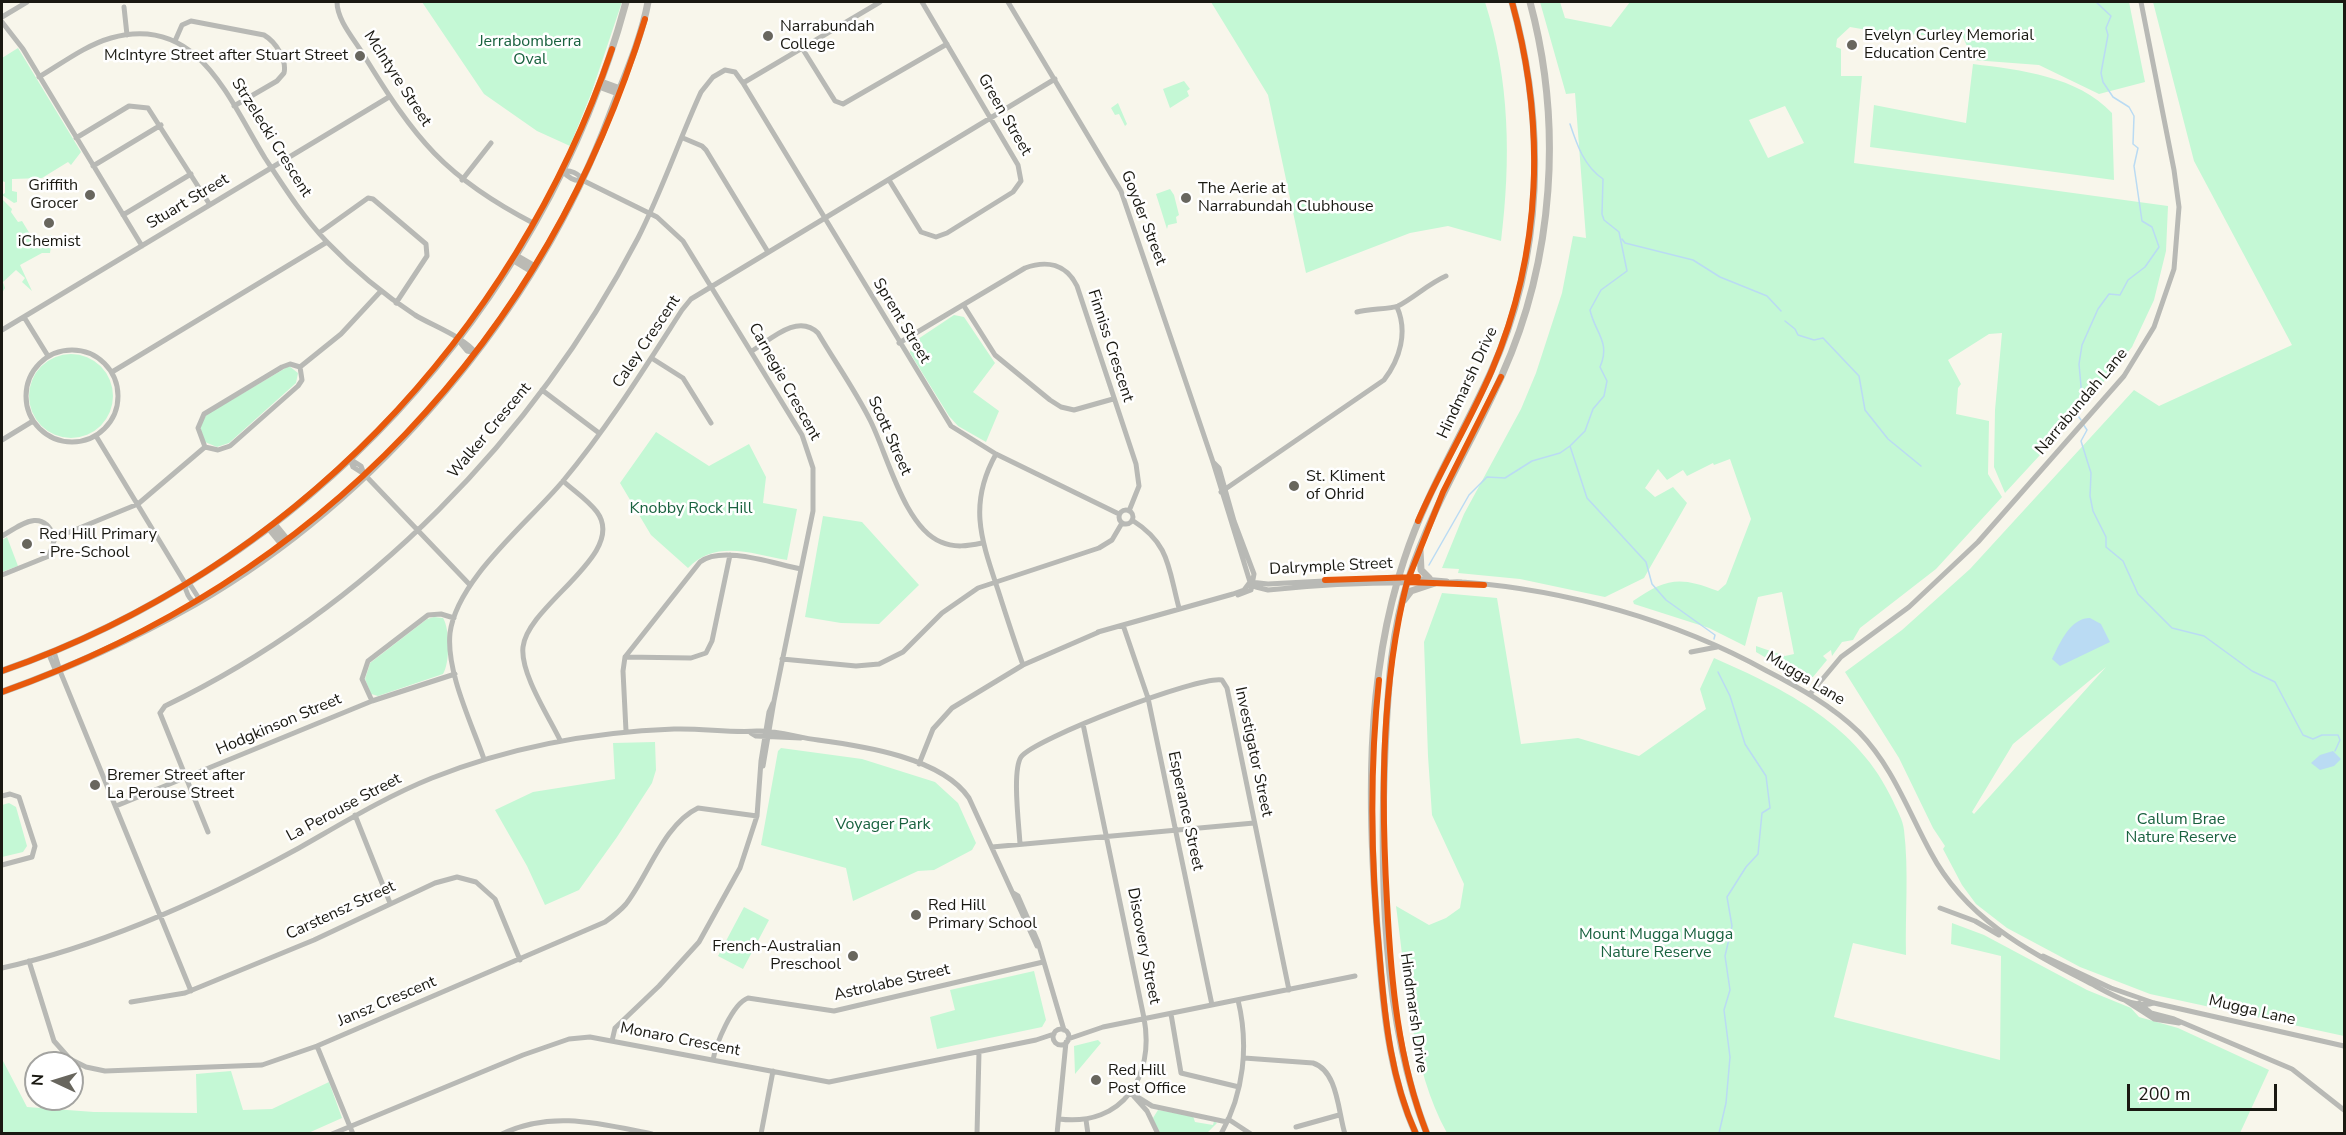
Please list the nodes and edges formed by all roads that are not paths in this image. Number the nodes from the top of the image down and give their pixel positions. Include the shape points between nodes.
1 (27, 2) edge
2 (337, 2) edge
3 (626, 2) edge
4 (649, 2) edge
5 (880, 2) edge
6 (922, 2) edge
7 (1008, 2) edge
8 (1512, 2) edge
9 (1530, 2) edge
10 (2141, 2) edge
11 (124, 7) dead end
12 (2, 17) edge
13 (2, 22) edge
14 (128, 35) junction
15 (175, 41) junction
16 (946, 44) junction
17 (802, 48) junction
18 (728, 69) joint
19 (39, 77) junction
20 (1055, 79) junction
21 (743, 83) junction
22 (600, 84) junction
23 (619, 91) junction
24 (389, 97) junction
25 (234, 106) junction
26 (991, 119) junction
27 (161, 125) junction
28 (76, 138) junction
29 (683, 138) junction
30 (491, 143) dead end
31 (93, 166) junction
32 (272, 168) junction
33 (563, 171) junction
34 (191, 174) junction
35 (462, 180) junction
36 (582, 180) junction
37 (889, 180) junction
38 (210, 205) junction
39 (650, 213) junction
40 (123, 215) junction
41 (824, 219) junction
42 (535, 224) junction
43 (319, 233) junction
44 (327, 242) junction
45 (142, 246) junction
46 (768, 252) junction
47 (515, 258) junction
48 (534, 269) junction
49 (1446, 276) dead end
50 (713, 287) junction
51 (380, 291) junction
52 (396, 303) junction
53 (964, 306) junction
54 (1397, 307) junction
55 (1357, 312) dead end
56 (24, 317) junction
57 (2, 330) edge
58 (458, 340) junction
59 (899, 343) junction
60 (752, 351) junction
61 (476, 353) junction
62 (48, 356) junction
63 (652, 360) junction
64 (300, 368) junction
65 (112, 372) junction
66 (542, 390) junction
67 (1113, 399) junction
68 (33, 421) junction
69 (711, 423) dead end
70 (599, 433) junction
71 (96, 436) junction
72 (2, 440) edge
73 (205, 447) junction
74 (996, 453) junction
75 (350, 459) junction
76 (364, 474) junction
77 (563, 482) junction
78 (1223, 491) junction
79 (138, 504) junction
80 (1129, 511) junction
81 (1119, 514) junction
82 (1132, 520) junction
83 (1122, 523) junction
84 (271, 526) junction
85 (417, 530) junction
86 (2, 536) edge
87 (55, 538) junction
88 (284, 542) junction
89 (982, 543) junction
90 (1420, 545) junction
91 (730, 555) junction
92 (801, 569) junction
93 (2, 575) edge
94 (1408, 579) junction
95 (1398, 580) junction
96 (1432, 581) junction
97 (185, 583) junction
98 (995, 583) junction
99 (1253, 583) junction
100 (470, 585) junction
101 (196, 603) junction
102 (1402, 604) junction
103 (1179, 608) junction
104 (454, 618) junction
105 (1123, 625) junction
106 (1719, 647) junction
107 (51, 652) junction
108 (1690, 652) dead end
109 (625, 657) junction
110 (782, 659) junction
111 (1023, 665) junction
112 (2, 671) edge
113 (60, 671) junction
114 (455, 674) junction
115 (2, 692) edge
116 (1810, 694) junction
117 (1149, 698) junction
118 (372, 701) junction
119 (153, 712) dead end
120 (160, 713) junction
121 (1083, 724) junction
122 (626, 731) junction
123 (768, 735) junction
124 (560, 740) junction
125 (484, 759) junction
126 (919, 764) junction
127 (187, 778) junction
128 (2, 796) edge
129 (116, 806) junction
130 (355, 815) junction
131 (757, 816) junction
132 (1254, 823) junction
133 (1175, 830) junction
134 (208, 832) dead end
135 (1107, 836) junction
136 (1020, 844) junction
137 (992, 847) junction
138 (2, 865) edge
139 (390, 903) junction
140 (1940, 908) dead end
141 (160, 915) junction
142 (2012, 940) junction
143 (2042, 956) junction
144 (520, 960) junction
145 (29, 961) junction
146 (1042, 962) junction
147 (2, 968) edge
148 (1354, 976) dead end
149 (1288, 990) junction
150 (190, 991) junction
151 (2135, 996) junction
152 (2122, 998) junction
153 (1238, 1000) junction
154 (131, 1002) dead end
155 (2139, 1002) junction
156 (2154, 1003) junction
157 (1212, 1005) junction
158 (1171, 1014) junction
159 (1058, 1016) junction
160 (1144, 1018) junction
161 (2180, 1023) junction
162 (1065, 1030) junction
163 (1055, 1032) junction
164 (1083, 1032) junction
165 (1036, 1040) junction
166 (1067, 1040) junction
167 (612, 1041) junction
168 (1055, 1042) junction
169 (316, 1046) junction
170 (2344, 1046) edge
171 (979, 1052) junction
172 (1244, 1058) junction
173 (713, 1060) junction
174 (1063, 1060) junction
175 (773, 1071) junction
176 (1239, 1088) junction
177 (1131, 1093) junction
178 (2344, 1110) edge
179 (1339, 1115) junction
180 (1059, 1119) junction
181 (1086, 1120) junction
182 (1228, 1121) junction
183 (350, 1126) junction
184 (1296, 1126) dead end
185 (332, 1134) edge
186 (352, 1134) edge
187 (502, 1134) edge
188 (652, 1134) edge
189 (761, 1134) edge
190 (977, 1134) edge
191 (1057, 1134) edge
192 (1088, 1134) edge
193 (1158, 1134) edge
194 (1221, 1134) edge
195 (1251, 1134) edge
196 (1345, 1134) edge
197 (1416, 1134) edge
198 (1427, 1134) edge

1 - 12 street
2 - 24 street, McIntyre Street via 339,14
3 - 22 main road
4 - 23 main road
5 - 17 street
6 - 16 street, Green Street
7 - 20 street, Goyder Street
8 - 95 main road, Hindmarsh Drive via 1529,72 1534,119 1535,186 1527,256 1502,345 1427,501
9 - 90 main road, Hindmarsh Drive via 1542,58 1549,135 1546,214 1538,261 1509,359
10 - 116 street, Narrabundah Lane via 2179,207 2174,269 2154,327 2117,384 1978,542 1909,607 1841,657
11 - 14 street
13 - 19 street
14 - 15 street, Strzelecki Crescent
14 - 19 street, Strzelecki Crescent via 110,38
15 - 25 street, Strzelecki Crescent via 213,72
15 - 25 street via 182,25 191,21 264,35 271,40 284,61 284,73
16 - 17 street via 843,104 835,101
16 - 26 street, Green Street
17 - 21 street
18 - 21 street, Sprent Street
18 - 29 street, Walker Crescent via 704,86
19 - 28 street
20 - 26 street, Caley Crescent
20 - 78 street, Goyder Street via 1122,191
21 - 41 street, Sprent Street
22 - 23 main road
22 - 33 main road
23 - 36 main road
24 - 32 street, Stuart Street
24 - 35 street, McIntyre Street via 419,138
25 - 32 street, Strzelecki Crescent
26 - 37 street, Caley Crescent
26 - 37 street, Green Street via 1018,165 1021,181 1013,192 947,233 936,237 921,232
27 - 28 street via 151,109 132,105
27 - 31 street
27 - 34 street
28 - 31 street
29 - 39 street, Walker Crescent
29 - 46 street via 706,150
30 - 35 street
31 - 40 street
32 - 38 street, Stuart Street
32 - 43 street, Strzelecki Crescent
33 - 36 street, Carnegie Crescent
33 - 42 main road
34 - 38 street
34 - 40 street
35 - 42 street, McIntyre Street
36 - 39 street, Carnegie Crescent
36 - 48 main road
37 - 41 street, Caley Crescent
38 - 45 street, Stuart Street
39 - 50 street, Carnegie Crescent via 683,241
39 - 66 street, Walker Crescent via 611,286
40 - 45 street
41 - 46 street, Caley Crescent
41 - 59 street, Sprent Street
42 - 47 main road
43 - 44 street, Strzelecki Crescent
43 - 52 street via 368,198 426,244 427,256
44 - 51 street, Strzelecki Crescent
44 - 65 street
45 - 56 street, Stuart Street
46 - 50 street, Caley Crescent
47 - 48 main road
47 - 58 main road
48 - 61 main road
49 - 54 street
50 - 60 street, Carnegie Crescent
50 - 63 street, Caley Crescent via 682,310
51 - 52 street, Strzelecki Crescent
51 - 64 street via 341,334
52 - 58 street, Strzelecki Crescent
53 - 59 street, Finniss Crescent
53 - 67 street via 994,355 1055,404 1074,410
53 - 67 street, Finniss Crescent via 1025,268 1037,264 1063,268 1077,286
54 - 55 street
54 - 78 street via 1401,343 1384,380
56 - 57 street, Stuart Street
56 - 62 street
58 - 61 street, Strzelecki Crescent via 467,351
58 - 75 main road via 409,400
59 - 74 street, Sprent Street via 951,426
60 - 89 street, Scott Street via 795,325 811,326 869,419 893,479 926,531 942,543 955,546
60 - 92 street, Carnegie Crescent via 802,435 813,468 813,511
61 - 76 main road via 424,414
62 - 65 street via 81,350 102,360
62 - 68 street via 35,368 27,385 26,403
63 - 69 street via 683,378
63 - 70 street, Caley Crescent
64 - 73 street via 302,380 298,386 230,447
64 - 73 street via 290,364 282,367 204,414 198,428
65 - 71 street via 118,387 118,403 108,425
66 - 70 street
66 - 85 street, Walker Crescent via 491,453
67 - 80 street, Finniss Crescent via 1139,477
68 - 71 street via 46,434 62,441 79,442
68 - 72 street
70 - 77 street, Caley Crescent
71 - 79 street
73 - 79 street
74 - 81 street, Sprent Street
74 - 89 street via 979,498
75 - 76 street via 357,462
75 - 84 main road
76 - 85 street
76 - 88 main road
77 - 100 street, Caley Crescent
77 - 124 street via 598,513 604,531 598,549 535,621 523,648 526,669
78 - 99 street, Goyder Street
79 - 87 street
79 - 97 street
80 - 81 street
80 - 82 street
81 - 83 street
82 - 83 street
82 - 103 street via 1152,533 1163,550
83 - 98 street via 1112,540 1099,548
84 - 88 main road
84 - 97 main road
85 - 100 street
85 - 120 street, Walker Crescent via 362,579 306,621 229,672 165,706
86 - 87 street via 36,520 48,525
87 - 93 street via 49,556
88 - 101 main road
89 - 98 street
90 - 94 main road, Hindmarsh Drive
90 - 96 main road via 1421,570
91 - 92 street
91 - 109 street via 712,556 700,562
91 - 109 street via 706,653 691,658
92 - 110 street, Carnegie Crescent
94 - 95 street, Dalrymple Street
94 - 96 street, Mugga Lane
94 - 102 main road, Hindmarsh Drive
95 - 99 street, Dalrymple Street
95 - 197 main road, Hindmarsh Drive via 1386,632 1377,705 1374,865 1389,1044 1401,1095
96 - 102 main road via 1411,591
96 - 106 street, Mugga Lane via 1558,596 1622,612
97 - 101 street via 198,597
97 - 107 main road via 118,621
98 - 110 street via 954,603 903,652 879,664 856,666
98 - 111 street
99 - 103 street, Dalrymple Street via 1233,594
100 - 104 street, Caley Crescent
101 - 113 main road
102 - 198 main road, Hindmarsh Drive via 1391,661 1386,720 1385,883 1401,1046
103 - 105 street, Dalrymple Street
104 - 114 street, Caley Crescent via 450,642
104 - 118 street via 428,615 368,661 362,679
105 - 111 street, Dalrymple Street
105 - 117 street, Esperance Street
106 - 108 street
106 - 116 street, Mugga Lane
107 - 112 main road
107 - 113 street via 55,669
109 - 122 street
110 - 123 street, Carnegie Crescent
111 - 126 street, Dalrymple Street via 945,715 933,729
113 - 115 main road
113 - 129 street
114 - 118 street, Hodgkinson Street
114 - 125 street, Caley Crescent
116 - 142 street, Mugga Lane via 1842,717 1871,746 1897,784 1929,851 1951,885 1977,914
117 - 121 street, Investigator Street
117 - 132 street, Investigator Street via 1215,679 1224,682
117 - 133 street, Esperance Street
118 - 127 street, Hodgkinson Street
119 - 120 street
120 - 127 street
121 - 135 street, Discovery Street
121 - 136 street, Investigator Street via 1021,757 1017,775
122 - 123 street, La Perouse Street via 699,729
122 - 124 street, La Perouse Street
123 - 126 street, La Perouse Street via 875,750
123 - 131 street, Carnegie Crescent
124 - 125 street, La Perouse Street
125 - 130 street, La Perouse Street via 409,788
126 - 137 street, La Perouse Street via 944,774 960,786
127 - 129 street, Hodgkinson Street
127 - 134 street
128 - 138 street via 19,797 35,846 32,857
129 - 141 street
130 - 139 street
130 - 141 street, La Perouse Street via 275,860
131 - 144 street, Jansz Crescent via 705,807 692,811 616,913 588,931
131 - 167 street, Carnegie Crescent via 740,868 699,942 615,1028
132 - 133 street
132 - 149 street, Investigator Street
133 - 135 street
133 - 157 street, Esperance Street
135 - 136 street
135 - 160 street, Discovery Street
136 - 137 street
137 - 146 street, La Perouse Street via 1038,942
139 - 144 street, Carstensz Street via 447,879 457,877 476,882 501,909
139 - 150 street, Carstensz Street via 314,940
140 - 142 street
141 - 145 street, La Perouse Street
141 - 150 street
142 - 143 street, Mugga Lane
143 - 151 street, Mugga Lane
143 - 152 street, Mugga Lane
144 - 169 street, Jansz Crescent
145 - 147 street, La Perouse Street
145 - 169 street, Jansz Crescent via 54,1041 70,1059 86,1067 105,1071 253,1066
146 - 159 street, La Perouse Street
146 - 173 street, Astrolabe Street via 834,1011 753,998 740,1002
148 - 149 street
149 - 153 street
150 - 154 street, Carstensz Street
151 - 155 street
151 - 156 street, Mugga Lane
152 - 155 street, Mugga Lane
152 - 161 street via 2154,1019
153 - 157 street
153 - 172 street
155 - 156 street, Mugga Lane
155 - 161 street via 2151,1013
156 - 170 street, Mugga Lane
157 - 158 street
158 - 160 street
158 - 176 street via 1182,1075
159 - 162 street, La Perouse Street
159 - 163 street, La Perouse Street
160 - 164 street
160 - 177 street, Discovery Street via 1146,1059
161 - 178 street via 2292,1069
162 - 163 street, Monaro Crescent
162 - 164 street
162 - 166 street, La Perouse Street
163 - 165 street, Monaro Crescent
163 - 168 street, La Perouse Street
164 - 166 street
165 - 168 street, Monaro Crescent
165 - 171 street, Monaro Crescent
166 - 168 street, Monaro Crescent
166 - 174 street
167 - 173 street, Monaro Crescent
167 - 183 street, Monaro Crescent via 590,1037 550,1045
168 - 174 street
169 - 183 street
171 - 175 street, Monaro Crescent via 837,1082
171 - 190 street
172 - 176 street
172 - 179 street via 1322,1066 1330,1075
173 - 175 street, Monaro Crescent
174 - 180 street
175 - 189 street
176 - 182 street
177 - 181 street, Discovery Street via 1113,1109
177 - 182 street via 1152,1106
177 - 193 street via 1148,1111
179 - 184 street
179 - 196 street
180 - 181 street, Discovery Street
180 - 191 street
181 - 192 street
182 - 194 street
182 - 195 street
183 - 185 street, Monaro Crescent
183 - 186 street
187 - 188 street via 532,1123 560,1119

